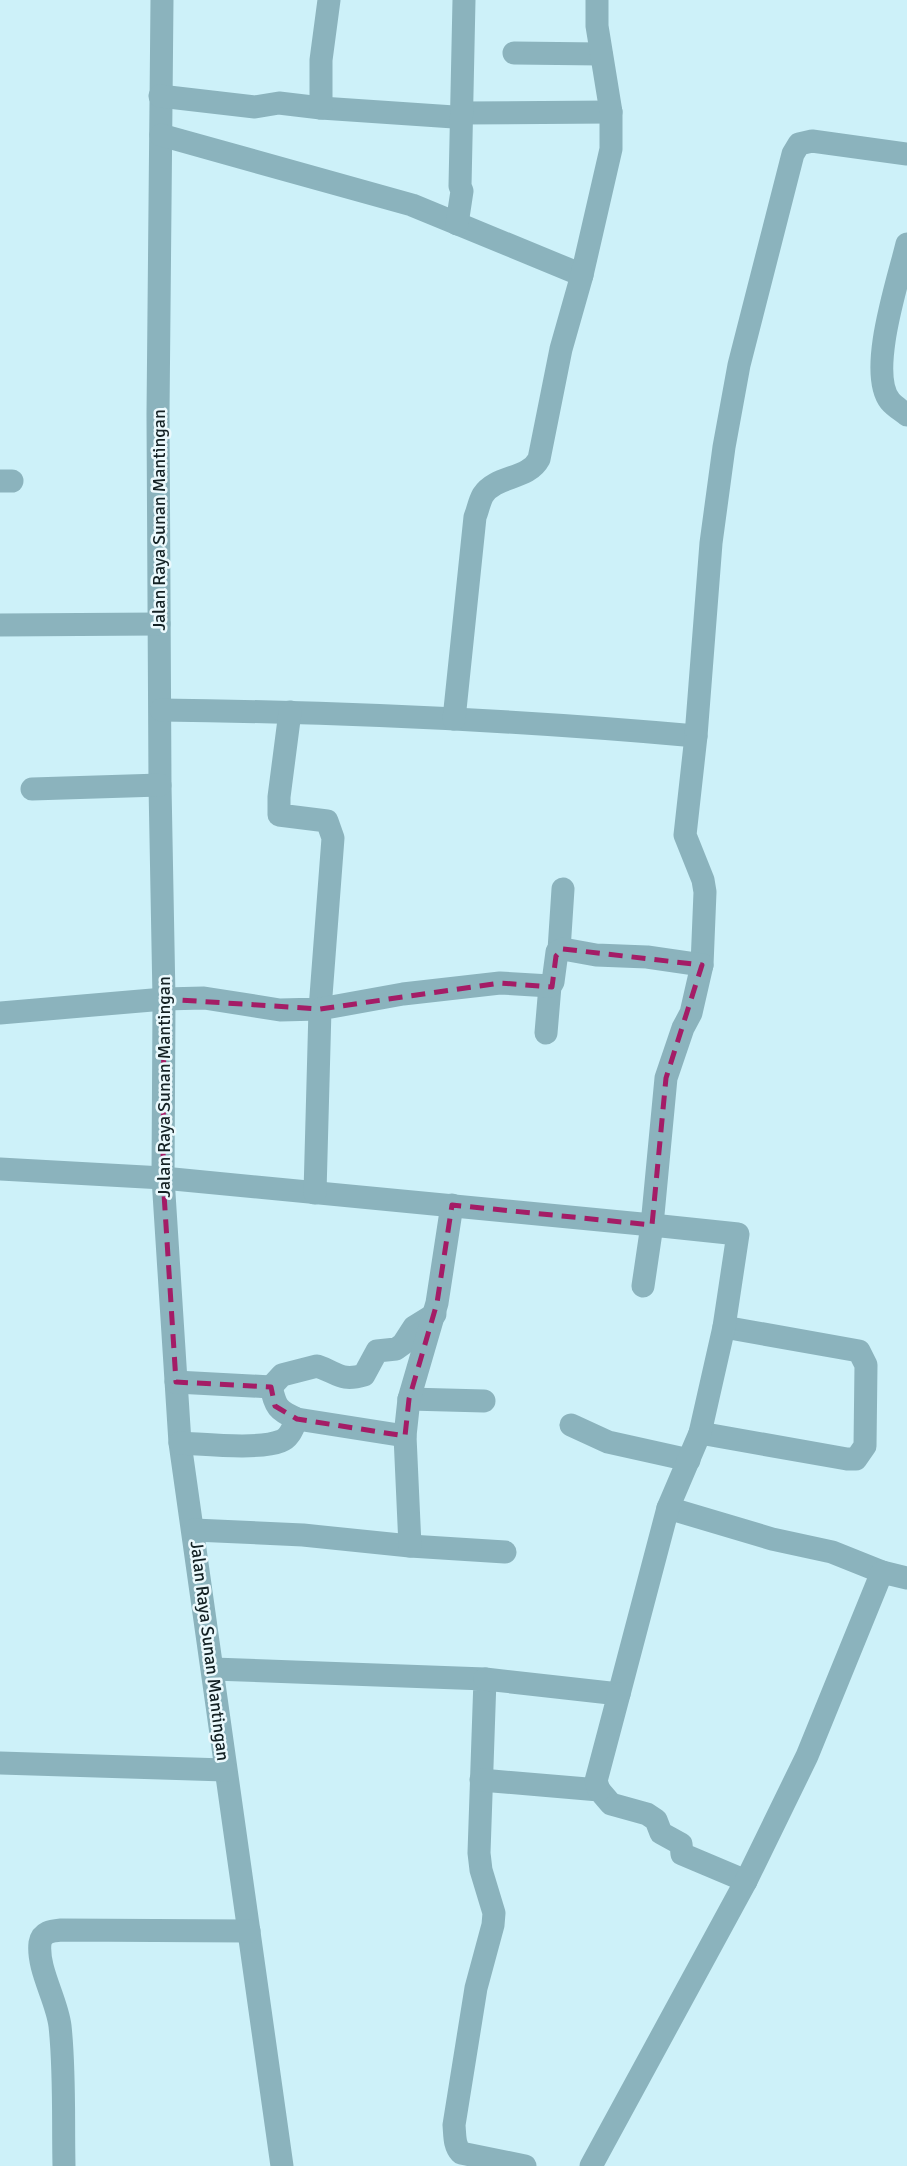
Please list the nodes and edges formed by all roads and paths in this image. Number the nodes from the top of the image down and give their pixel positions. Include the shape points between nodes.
1 (162, 0) edge
2 (329, 0) edge
3 (464, 0) edge
4 (597, 0) edge
5 (514, 53) dead end
6 (601, 54) junction
7 (160, 96) junction
8 (321, 108) junction
9 (611, 112) junction
10 (463, 113) junction
11 (161, 135) junction
12 (907, 153) edge
13 (457, 224) junction
14 (907, 244) edge
15 (582, 275) junction
16 (907, 415) edge
17 (159, 624) junction
18 (0, 625) edge
19 (161, 710) junction
20 (290, 712) junction
21 (454, 719) junction
22 (696, 736) junction
23 (160, 785) junction
24 (32, 789) dead end
25 (563, 890) dead end
26 (559, 950) junction
27 (702, 965) junction
28 (550, 986) junction
29 (164, 999) junction
30 (320, 1009) junction
31 (0, 1013) edge
32 (546, 1033) dead end
33 (0, 1169) edge
34 (163, 1178) junction
35 (315, 1193) junction
36 (452, 1205) junction
37 (652, 1225) junction
38 (642, 1286) dead end
39 (435, 1314) junction
40 (724, 1327) junction
41 (176, 1382) junction
42 (271, 1387) junction
43 (409, 1399) junction
44 (484, 1401) dead end
45 (297, 1419) junction
46 (571, 1426) dead end
47 (700, 1433) junction
48 (405, 1436) junction
49 (180, 1443) junction
50 (689, 1460) junction
51 (668, 1508) junction
52 (194, 1531) junction
53 (410, 1546) junction
54 (505, 1552) dead end
55 (882, 1572) junction
56 (907, 1578) edge
57 (214, 1669) junction
58 (485, 1679) junction
59 (619, 1695) junction
60 (0, 1763) edge
61 (225, 1770) junction
62 (481, 1780) junction
63 (599, 1790) junction
64 (746, 1881) junction
65 (249, 1931) junction
66 (64, 2166) edge
67 (282, 2166) edge
68 (525, 2166) edge
69 (591, 2166) edge

1 - 7 street, Jalan Raya Sunan Mantingan
2 - 8 street via 321,60
3 - 10 street
4 - 6 street
5 - 6 street
6 - 9 street
7 - 8 street via 255,107 279,103
7 - 11 street, Jalan Raya Sunan Mantingan
8 - 10 street via 454,117
9 - 10 street
9 - 15 street via 611,149
10 - 13 street
11 - 13 street via 379,194
11 - 17 street, Jalan Raya Sunan Mantingan
12 - 22 street via 812,141 799,144 793,154 739,365 724,447 711,542
13 - 15 street
14 - 16 street via 883,340 883,374 890,400
15 - 21 street via 561,349 539,459 531,470 484,493 475,517
17 - 18 street
17 - 19 street, Jalan Raya Sunan Mantingan
19 - 20 street
19 - 23 street, Jalan Raya Sunan Mantingan
20 - 21 street
20 - 30 street via 279,816 327,821 333,838
21 - 22 street
22 - 27 street via 685,835 705,892
23 - 24 street
23 - 29 street, Jalan Raya Sunan Mantingan
25 - 26 street
26 - 27 street
26 - 28 street
27 - 37 street via 691,1013 666,1078
28 - 30 street via 500,983 402,993
28 - 32 street
29 - 30 street via 204,998 280,1010
29 - 31 street
29 - 34 street, Jalan Raya Sunan Mantingan
30 - 35 street
33 - 34 street
34 - 35 street
34 - 41 street, Jalan Raya Sunan Mantingan
35 - 36 street
36 - 37 street
36 - 39 street
37 - 38 street
37 - 40 street via 738,1234
39 - 42 street via 414,1326 396,1349 377,1351 364,1376 339,1377 317,1366 282,1375
39 - 43 street
40 - 47 street
40 - 47 street via 859,1351 866,1365 865,1446 856,1459 847,1459
41 - 42 street
41 - 49 street, Jalan Raya Sunan Mantingan
42 - 45 street via 275,1406
43 - 44 street
43 - 48 street
45 - 48 street
45 - 49 street via 280,1441 263,1445
46 - 50 street via 608,1442
47 - 50 street
48 - 53 street
49 - 52 street, Jalan Raya Sunan Mantingan
50 - 51 street
51 - 55 street via 832,1552
51 - 59 street
52 - 53 street via 303,1535
52 - 57 street, Jalan Raya Sunan Mantingan
53 - 54 street
55 - 56 street
55 - 64 street via 807,1756
57 - 58 street
57 - 61 street, Jalan Raya Sunan Mantingan
58 - 59 street
58 - 62 street
59 - 63 street via 596,1780
60 - 61 street
61 - 65 street, Jalan Raya Sunan Mantingan
62 - 63 street
62 - 68 street via 481,1870 494,1913 476,1988 455,2140 461,2153
63 - 64 street via 611,1804 656,1820 661,1833 681,1844 682,1854
64 - 69 street
65 - 66 street via 61,1930 43,1936 41,1959 60,2026
65 - 67 street, Jalan Raya Sunan Mantingan

